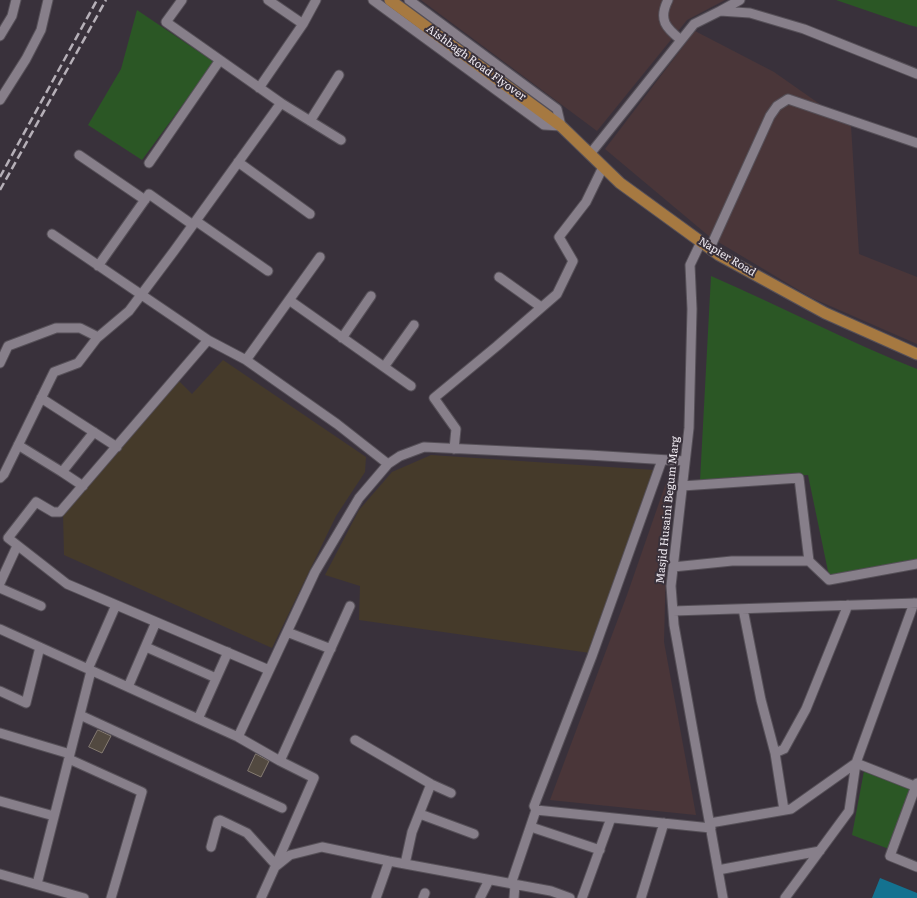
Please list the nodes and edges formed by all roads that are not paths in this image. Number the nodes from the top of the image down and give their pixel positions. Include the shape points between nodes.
1 (16, 0) edge
2 (48, 0) edge
3 (182, 0) edge
4 (268, 0) edge
5 (316, 0) edge
6 (373, 0) edge
7 (390, 0) edge
8 (410, 0) edge
9 (668, 0) edge
10 (740, 0) edge
11 (720, 12) junction
12 (303, 24) junction
13 (0, 36) edge
14 (681, 40) junction
15 (220, 60) junction
16 (917, 74) edge
17 (339, 76) dead end
18 (259, 88) junction
19 (0, 100) edge
20 (281, 103) junction
21 (310, 121) junction
22 (561, 126) junction
23 (341, 140) dead end
24 (917, 143) edge
25 (590, 154) junction
26 (79, 155) dead end
27 (238, 162) junction
28 (149, 163) dead end
29 (603, 167) junction
30 (145, 200) junction
31 (310, 214) dead end
32 (194, 223) junction
33 (52, 234) dead end
34 (706, 245) junction
35 (320, 257) dead end
36 (98, 266) junction
37 (268, 271) dead end
38 (499, 277) dead end
39 (141, 295) junction
40 (371, 296) dead end
41 (289, 300) junction
42 (541, 307) junction
43 (414, 325) dead end
44 (98, 337) junction
45 (342, 338) junction
46 (208, 340) junction
47 (917, 354) edge
48 (246, 360) junction
49 (0, 363) edge
50 (384, 367) junction
51 (411, 386) dead end
52 (41, 398) junction
53 (94, 432) junction
54 (18, 445) junction
55 (117, 447) junction
56 (454, 449) junction
57 (662, 460) junction
58 (685, 461) junction
59 (388, 464) junction
60 (62, 472) junction
61 (1, 475) edge
62 (83, 486) junction
63 (682, 486) junction
64 (17, 546) junction
65 (809, 561) junction
66 (917, 564) edge
67 (673, 566) junction
68 (0, 583) edge
69 (0, 588) edge
70 (915, 603) edge
71 (116, 605) junction
72 (848, 605) junction
73 (41, 606) dead end
74 (350, 606) dead end
75 (743, 609) junction
76 (673, 611) junction
77 (156, 622) junction
78 (0, 629) edge
79 (287, 632) junction
80 (40, 647) junction
81 (146, 647) junction
82 (331, 649) junction
83 (228, 652) junction
84 (89, 670) junction
85 (269, 670) junction
86 (216, 678) junction
87 (128, 687) junction
88 (0, 691) edge
89 (80, 715) junction
90 (198, 719) junction
91 (0, 733) edge
92 (238, 738) junction
93 (355, 740) dead end
94 (776, 753) junction
95 (70, 756) junction
96 (280, 761) junction
97 (856, 763) junction
98 (431, 784) junction
99 (917, 785) edge
100 (451, 794) dead end
101 (0, 801) edge
102 (282, 808) dead end
103 (536, 810) junction
104 (784, 810) junction
105 (420, 814) junction
106 (54, 816) junction
107 (611, 818) junction
108 (664, 824) junction
109 (710, 826) junction
110 (530, 827) junction
111 (474, 834) dead end
112 (211, 847) dead end
113 (600, 850) junction
114 (820, 851) junction
115 (389, 861) junction
116 (405, 864) junction
117 (276, 866) junction
118 (917, 866) edge
119 (718, 870) junction
120 (0, 874) edge
121 (489, 880) junction
122 (37, 884) junction
123 (513, 884) junction
124 (73, 896) edge
125 (84, 898) edge
126 (111, 898) edge
127 (261, 898) edge
128 (376, 898) edge
129 (480, 898) edge
130 (514, 898) edge
131 (568, 898) edge
132 (582, 898) edge
133 (641, 898) edge
134 (723, 898) edge
135 (785, 898) edge

1 - 13 street via 12,16
2 - 19 street via 41,30
3 - 15 street via 166,22
4 - 12 street
5 - 12 street
6 - 22 street via 544,125
7 - 22 main road, Aishbagh Road Flyover
8 - 22 street via 557,109
9 - 14 street via 663,18 667,28
10 - 11 street
11 - 14 street via 694,24
11 - 16 street via 750,13 804,28
12 - 18 street
14 - 25 street
15 - 18 street
15 - 28 street
17 - 21 street
18 - 20 street
20 - 21 street
20 - 27 street
21 - 23 street
22 - 25 main road, Napier Road
24 - 34 street, Masjid Husaini Begum Marg via 788,99 777,106 770,116
25 - 29 main road, Napier Road
26 - 30 street
27 - 31 street
27 - 32 street
29 - 34 main road, Napier Road via 620,183
29 - 42 street via 586,202 559,237 573,261 557,294
30 - 32 street via 149,194
30 - 36 street
32 - 37 street
32 - 39 street
33 - 36 street
34 - 47 main road, Napier Road via 725,258 825,312
34 - 58 street, Masjid Husaini Begum Marg via 690,265 692,309 689,428
35 - 41 street
36 - 39 street
38 - 42 street
39 - 44 street via 129,310
39 - 46 street
40 - 45 street
41 - 45 street
41 - 48 street
42 - 56 street via 434,398 456,429
43 - 50 street
44 - 49 street via 80,328 56,328 8,346
44 - 52 street via 78,363 54,372
45 - 50 street
46 - 48 street
46 - 55 street
48 - 59 street via 337,424
50 - 51 street
52 - 53 street
52 - 54 street
53 - 55 street
53 - 60 street
54 - 60 street
54 - 61 street
55 - 62 street
56 - 57 street
56 - 59 street via 424,447 400,456
57 - 58 street
57 - 103 street via 592,656 534,806
58 - 63 street, Masjid Husaini Begum Marg
59 - 79 street via 359,498 315,572
60 - 62 street
62 - 64 street via 60,512 53,512 36,502 8,538
63 - 65 street via 799,478
63 - 67 street, Masjid Husaini Begum Marg
64 - 68 street
64 - 71 street via 68,584
65 - 66 street via 829,580
65 - 67 street via 732,561
67 - 76 street, Masjid Husaini Begum Marg
69 - 73 street
70 - 72 street
70 - 97 street
71 - 77 street
71 - 84 street
72 - 75 street
72 - 94 street via 806,709 784,749
74 - 82 street
75 - 76 street
75 - 94 street via 761,700
76 - 109 street, Masjid Husaini Begum Marg
77 - 81 street
77 - 83 street
78 - 80 street
79 - 82 street
79 - 85 street
80 - 84 street
80 - 88 street via 26,703
81 - 86 street
81 - 87 street
82 - 96 street
83 - 85 street
83 - 86 street
84 - 87 street
84 - 89 street
85 - 92 street
86 - 90 street
87 - 90 street
89 - 95 street
89 - 102 street
90 - 92 street
91 - 95 street
92 - 96 street
93 - 98 street
94 - 104 street
95 - 106 street
95 - 126 street via 142,792
96 - 117 street via 314,778
97 - 99 street
97 - 104 street via 792,809
97 - 114 street via 849,811
98 - 100 street
98 - 105 street
99 - 118 street via 890,856
101 - 106 street
103 - 107 street
103 - 110 street
104 - 109 street
105 - 111 street
105 - 116 street via 412,832
106 - 122 street
107 - 108 street
107 - 113 street
108 - 109 street
108 - 133 street
109 - 119 street, Masjid Husaini Begum Marg
110 - 113 street
110 - 123 street
112 - 117 street via 220,820 247,833
113 - 132 street
114 - 119 street
114 - 135 street
115 - 116 street
115 - 117 street via 322,847 290,855
115 - 128 street
116 - 121 street
117 - 127 street
119 - 134 street, Masjid Husaini Begum Marg
120 - 122 street
121 - 123 street
121 - 129 street
122 - 124 street
123 - 130 street
123 - 131 street via 551,891
124 - 125 street

